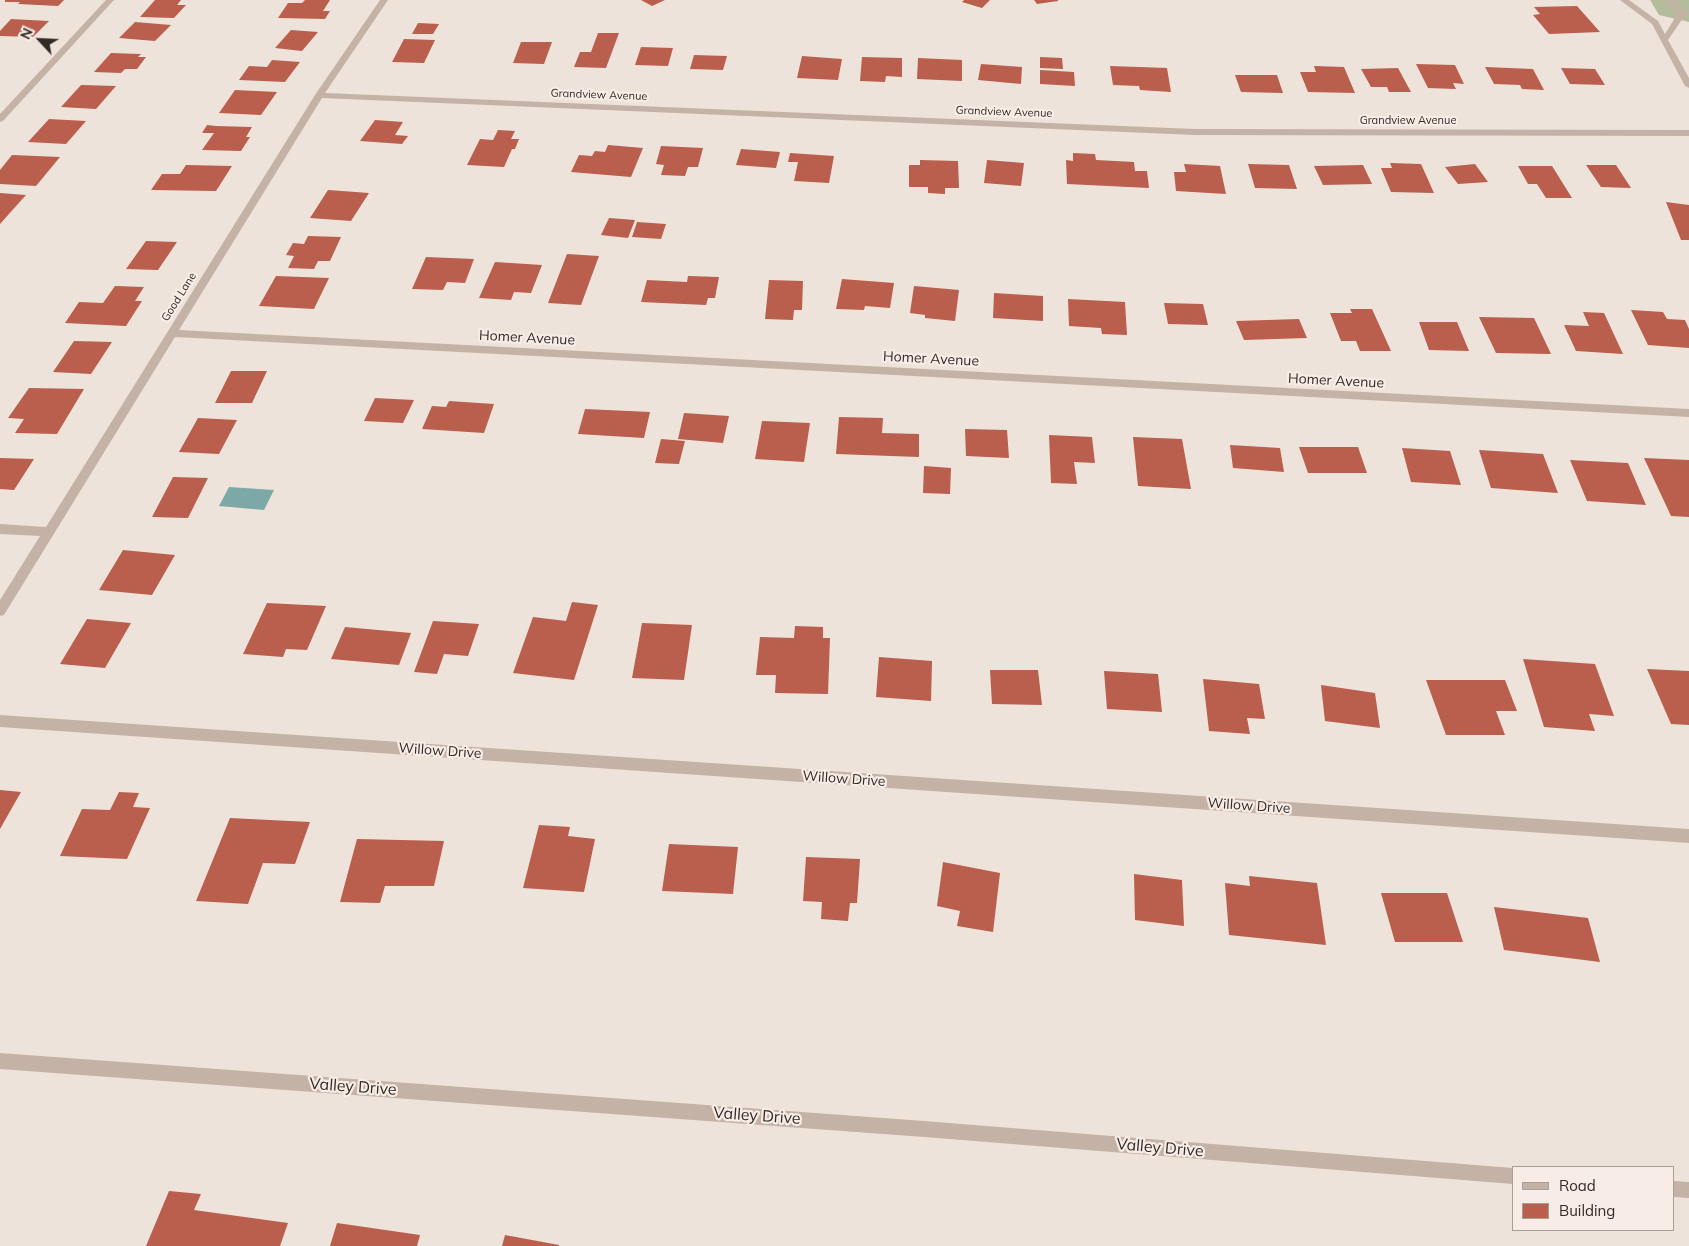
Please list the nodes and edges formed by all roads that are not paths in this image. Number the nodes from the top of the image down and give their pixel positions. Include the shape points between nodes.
1 (110, 0) edge
2 (384, 0) edge
3 (1624, 0) edge
4 (1671, 0) edge
5 (1686, 13) edge
6 (1664, 40) junction
7 (1689, 86) edge
8 (319, 95) junction
9 (0, 119) edge
10 (1689, 133) edge
11 (172, 333) junction
12 (1689, 413) edge
13 (0, 529) edge
14 (49, 532) junction
15 (0, 611) edge
16 (0, 722) edge
17 (1689, 836) edge
18 (0, 1061) edge
19 (1512, 1176) edge
20 (1674, 1188) edge
21 (1689, 1190) edge

1 - 9 street
2 - 8 street, Good Lane
3 - 6 street via 1655,23
4 - 5 street
5 - 6 street
6 - 7 street
8 - 10 street, Grandview Avenue via 1195,132
8 - 11 street, Good Lane
11 - 12 street, Homer Avenue
11 - 14 street, Good Lane
13 - 14 street
14 - 15 street, Good Lane
16 - 17 street, Willow Drive
18 - 19 street, Valley Drive
20 - 21 street

